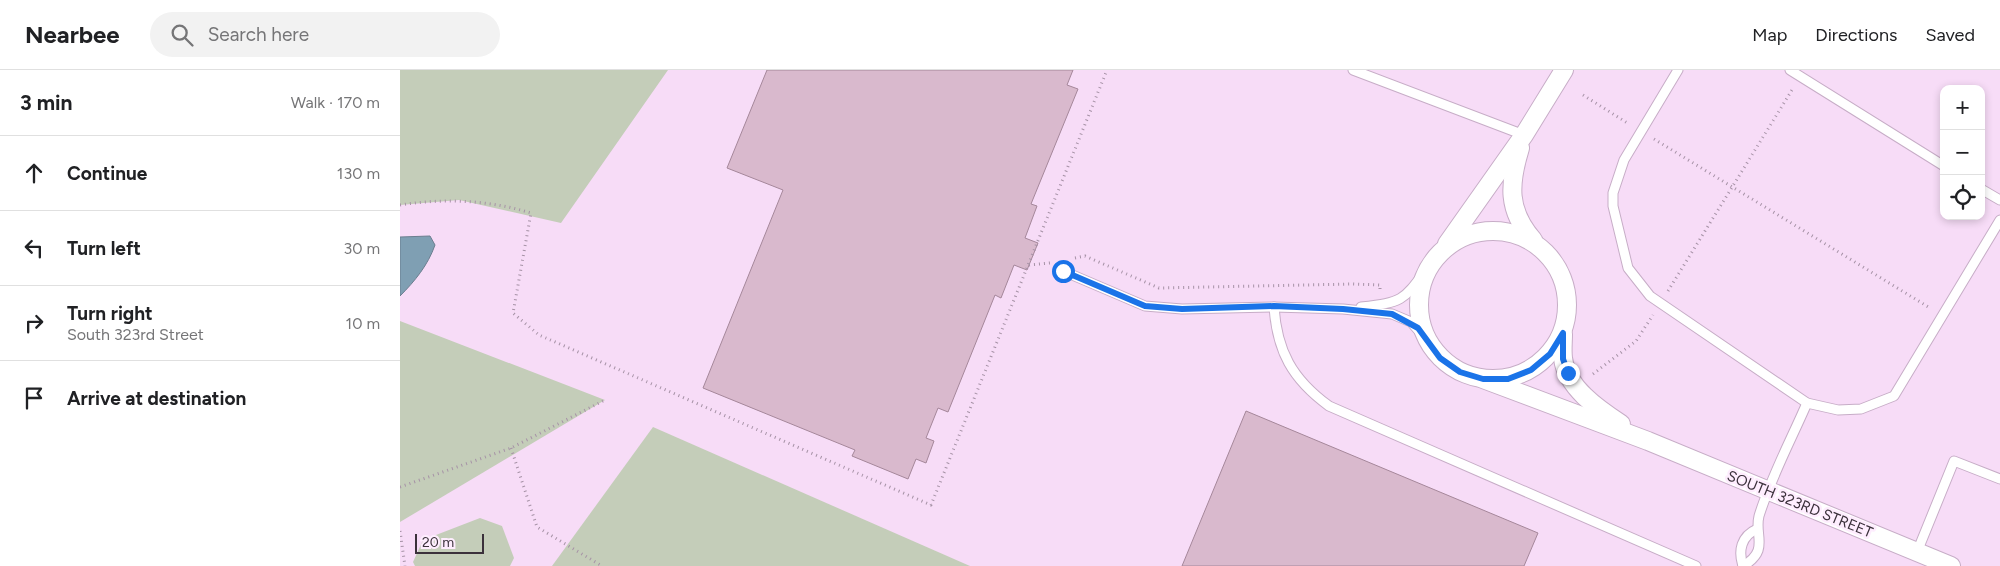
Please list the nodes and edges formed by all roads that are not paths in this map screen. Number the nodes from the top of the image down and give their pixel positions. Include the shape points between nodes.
1 (1353, 70) edge
2 (1564, 70) edge
3 (1678, 70) edge
4 (1790, 70) edge
5 (1524, 136) junction
6 (1940, 164) edge
7 (1985, 191) edge
8 (2000, 200) edge
9 (2000, 220) edge
10 (1536, 244) junction
11 (1444, 248) junction
12 (1428, 267) junction
13 (1063, 271) dead end
14 (1274, 306) junction
15 (1343, 309) junction
16 (1563, 333) junction
17 (1425, 338) junction
18 (1483, 379) junction
19 (1807, 403) junction
20 (1648, 441) junction
21 (2000, 479) edge
22 (1767, 490) junction
23 (1757, 529) junction
24 (1917, 552) junction
25 (1696, 566) edge
26 (1743, 566) edge
27 (1951, 566) edge

1 - 5 lane
2 - 5 street
3 - 19 lane via 1616,178 1613,206 1628,268 1642,288 1660,303
4 - 6 lane
5 - 10 street via 1512,179 1512,196 1521,226
5 - 11 street
7 - 8 lane
9 - 19 lane via 1894,396 1861,409 1838,410
10 - 11 street via 1513,233 1489,231 1465,236
10 - 16 street via 1554,262 1565,284 1568,308
11 - 12 street
12 - 15 lane via 1407,296 1380,305
12 - 17 street via 1419,290 1418,314
13 - 14 lane via 1145,306 1182,309
14 - 15 lane
14 - 25 lane via 1280,347 1291,369 1328,406
15 - 17 lane via 1401,317 1418,328
16 - 18 street via 1550,354 1531,370 1508,379
16 - 20 street, SOUTH 323RD STREET via 1563,359 1576,387 1608,415
17 - 18 street via 1440,358 1460,372
18 - 20 street, SOUTH 323RD STREET
19 - 22 lane
20 - 22 street, SOUTH 323RD STREET
21 - 24 lane via 1954,461
22 - 23 lane
22 - 24 street, SOUTH 323RD STREET
23 - 26 lane via 1761,537 1759,547 1752,560
23 - 26 lane via 1750,532 1741,546 1739,555
24 - 27 street, SOUTH 323RD STREET

